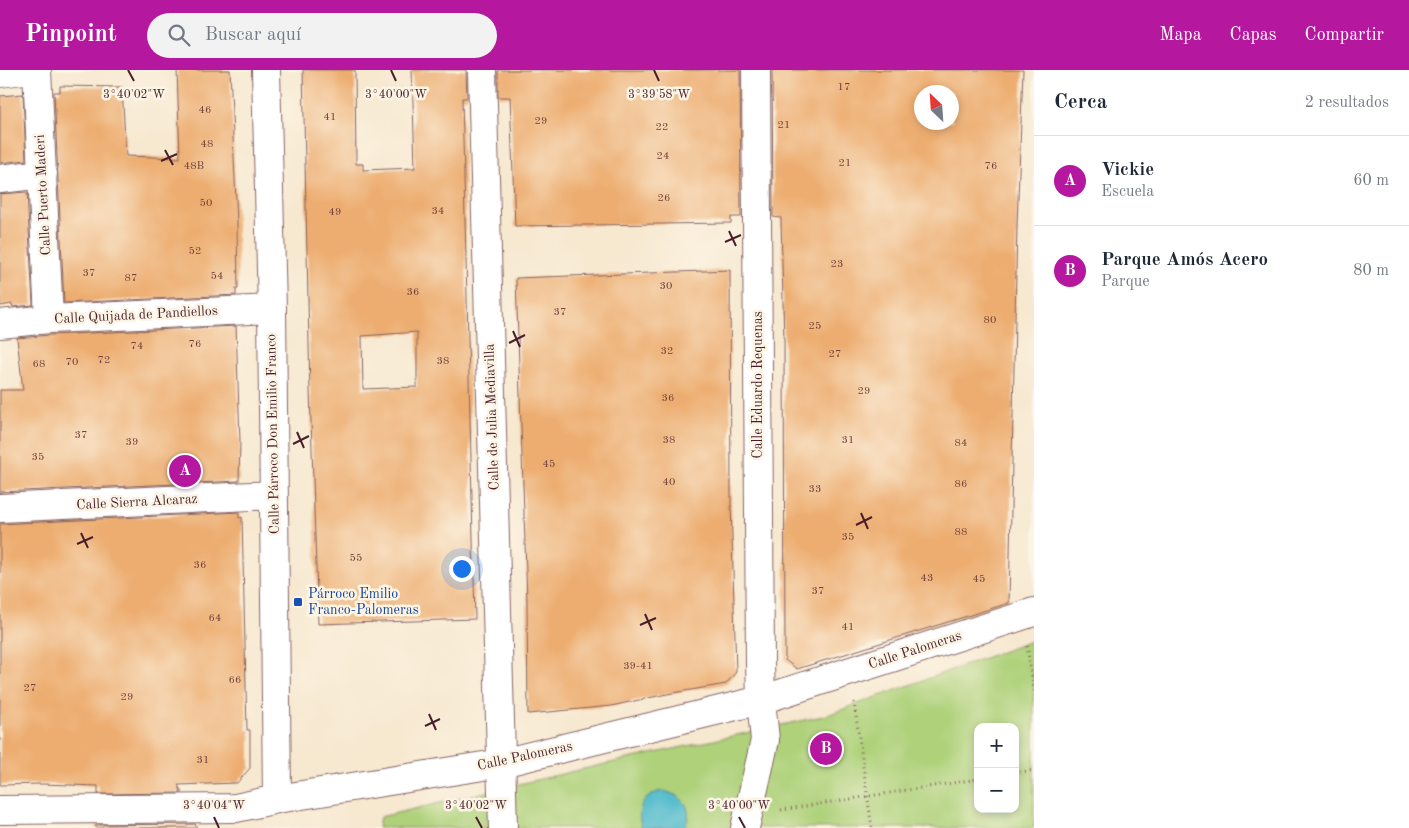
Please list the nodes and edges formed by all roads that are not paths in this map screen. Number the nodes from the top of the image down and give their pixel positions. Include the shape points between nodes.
1 (23, 70) edge
2 (37, 70) edge
3 (266, 70) edge
4 (482, 70) edge
5 (756, 70) edge
6 (0, 73) edge
7 (43, 174) junction
8 (0, 179) edge
9 (272, 308) junction
10 (49, 319) junction
11 (0, 324) edge
12 (273, 495) junction
13 (0, 508) edge
14 (1034, 612) edge
15 (761, 700) junction
16 (502, 763) junction
17 (277, 799) junction
18 (0, 810) edge
19 (233, 818) edge
20 (747, 822) edge
21 (503, 828) edge

1 - 6 street
2 - 7 street, Calle Puerto Maderi
3 - 9 street, Calle Párroco Don Emilio Franco
4 - 16 street, Calle de Julia Mediavilla
5 - 15 street, Calle Eduardo Requenas
7 - 8 street
7 - 10 street, Calle Puerto Maderi
9 - 10 street, Calle Quijada de Pandiellos
9 - 12 street, Calle Párroco Don Emilio Franco
10 - 11 street, Calle Quijada de Pandiellos
12 - 13 street, Calle Sierra Alcaraz
12 - 17 street, Calle Párroco Don Emilio Franco
14 - 15 street, Calle Palomeras
15 - 16 street, Calle Palomeras
15 - 20 street, Calle Eduardo Requenas via 765,740
16 - 17 street, Calle Palomeras
16 - 21 street, Calle de Julia Mediavilla
17 - 19 street, Calle Palomeras
18 - 19 street, Calle Palomeras

